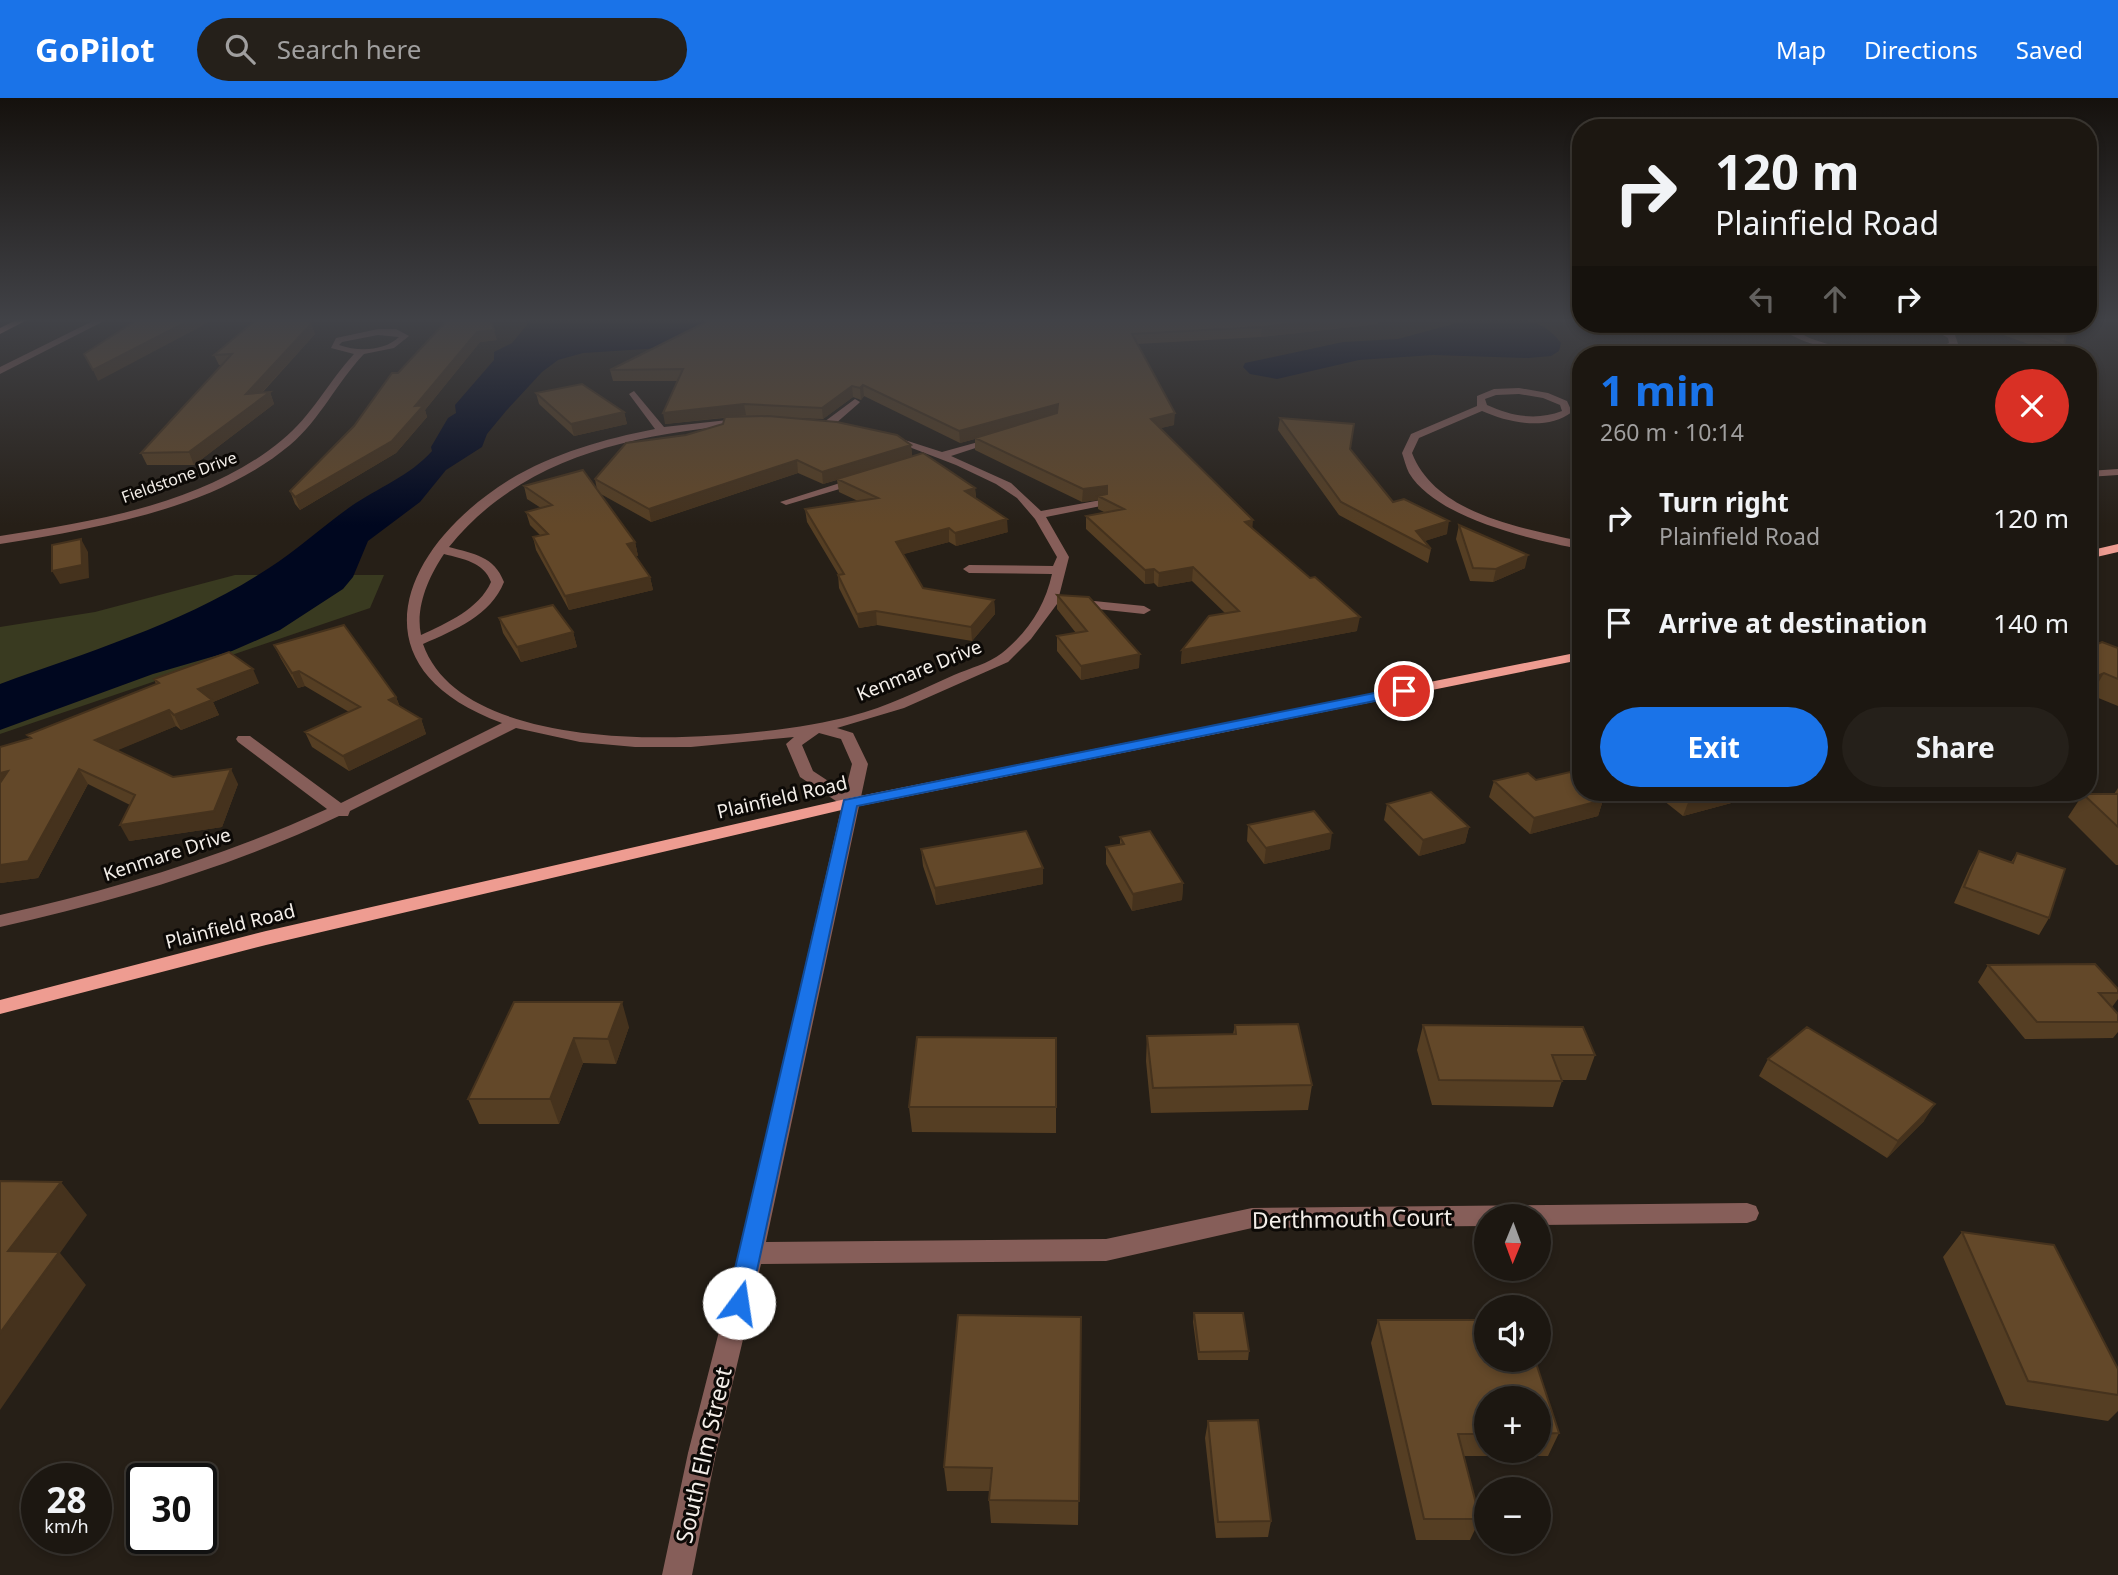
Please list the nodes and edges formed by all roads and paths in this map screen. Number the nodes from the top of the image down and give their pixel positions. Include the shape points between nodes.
1 (333, 387) edge
2 (634, 394) dead end
3 (855, 402) edge
4 (1482, 407) junction
5 (747, 421) junction
6 (828, 424) junction
7 (660, 429) junction
8 (1004, 436) edge
9 (696, 438) edge
10 (626, 450) edge
11 (577, 453) junction
12 (943, 455) junction
13 (917, 463) edge
14 (2118, 472) edge
15 (2097, 473) edge
16 (2105, 473) junction
17 (865, 479) edge
18 (2118, 479) edge
19 (786, 502) dead end
20 (1101, 503) edge
21 (1037, 515) junction
22 (0, 540) edge
23 (1572, 543) edge
24 (2118, 548) edge
25 (441, 550) junction
26 (2097, 553) edge
27 (969, 569) dead end
28 (1058, 570) junction
29 (1053, 601) junction
30 (1144, 610) dead end
31 (416, 642) junction
32 (1572, 658) edge
33 (514, 723) junction
34 (817, 728) junction
35 (244, 739) dead end
36 (850, 803) junction
37 (342, 812) junction
38 (0, 921) edge
39 (0, 1007) edge
40 (1747, 1213) dead end
41 (751, 1253) junction
42 (677, 1575) edge

1 - 22 street, Fieldstone Drive via 289,440 241,471 104,520
2 - 7 street
3 - 6 street
4 - 4 street via 1480,398 1519,391 1554,399 1567,412 1553,419 1527,420 1499,416
4 - 23 street via 1415,436 1407,453 1411,469 1435,493 1462,508 1500,525
5 - 6 street, Kenmare Drive
5 - 7 street, Kenmare Drive
5 - 9 street, Kenmare Drive
6 - 12 street, Kenmare Drive via 890,436
7 - 11 street, Kenmare Drive
8 - 12 street
10 - 11 street, Kenmare Drive
11 - 25 street, Kenmare Drive via 547,464 489,499
12 - 13 street
12 - 21 street, Kenmare Drive via 990,475 1021,496
14 - 16 street
15 - 16 street
16 - 18 street
17 - 19 street
20 - 21 street
21 - 28 street, Kenmare Drive via 1063,558
24 - 26 main road
25 - 31 street, Kenmare Drive via 419,589 411,621
25 - 31 street via 489,564 498,578 496,591 465,620
27 - 28 street
28 - 29 street, Kenmare Drive
29 - 30 street
29 - 34 street, Kenmare Drive via 1007,656 927,693
31 - 33 street, Kenmare Drive via 426,668 442,685 468,703
32 - 36 main road, Plainfield Road
33 - 34 street, Kenmare Drive via 578,737 639,742 745,740
33 - 37 street, Kenmare Drive
34 - 36 street, Kenmare Drive via 847,736 860,764
34 - 36 street via 794,744 806,774
35 - 37 street
36 - 39 main road, Plainfield Road via 265,938
36 - 41 street, South Elm Street
37 - 38 street, Kenmare Drive via 171,877 76,906
40 - 41 street, Derthmouth Court via 1252,1217 1106,1250
41 - 42 street, South Elm Street

